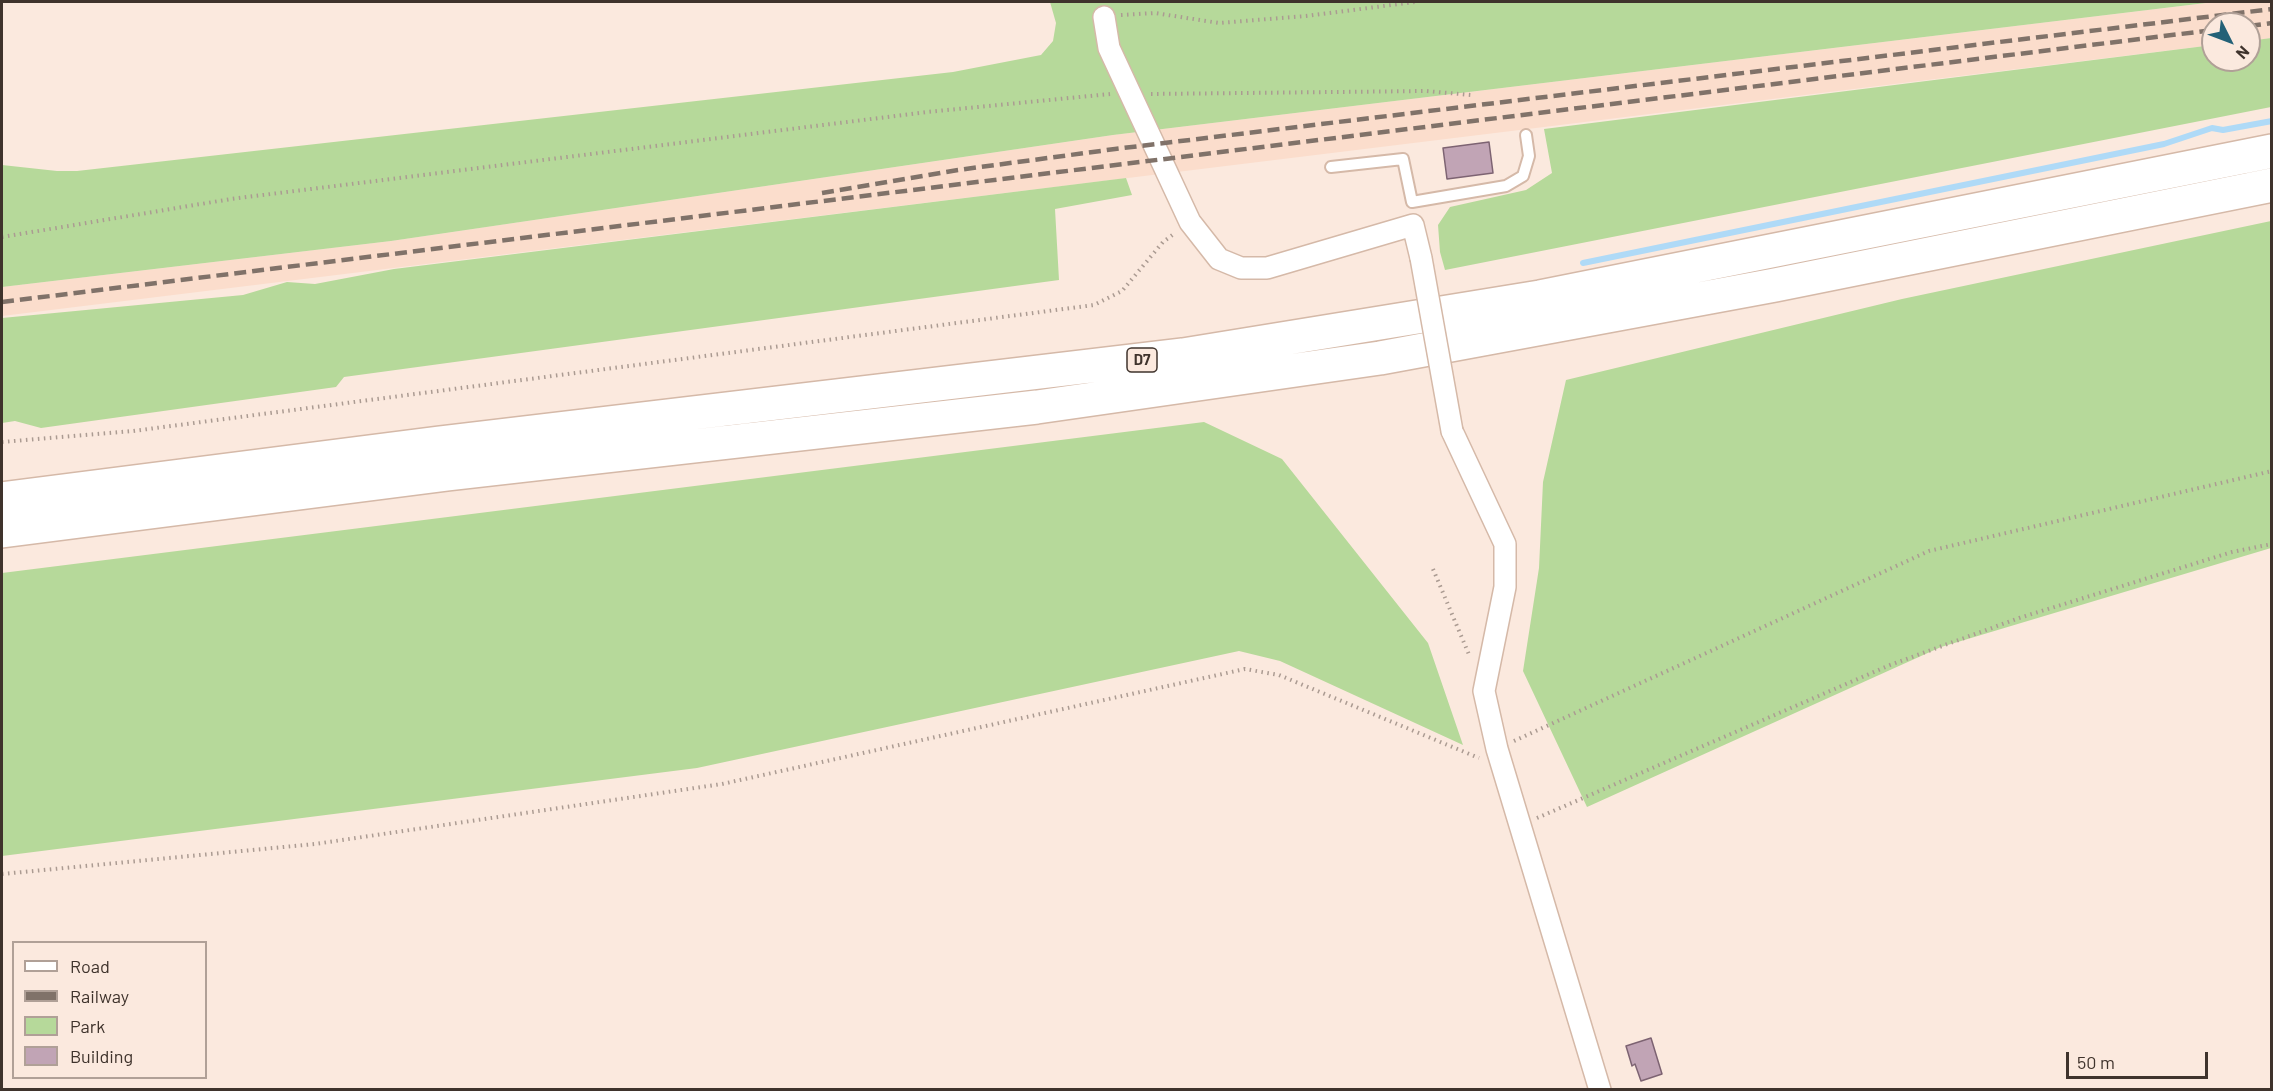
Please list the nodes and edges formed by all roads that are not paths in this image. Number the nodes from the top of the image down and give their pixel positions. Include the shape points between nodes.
1 (1104, 16) road end
2 (1526, 135) dead end
3 (2271, 151) edge
4 (1331, 167) dead end
5 (2271, 185) edge
6 (1412, 202) junction
7 (1413, 225) junction
8 (2, 499) edge
9 (2, 531) edge
10 (1600, 1089) edge

1 - 7 street via 1109,48 1190,222 1219,259 1241,268 1267,268
2 - 6 lane via 1529,156 1523,176 1506,186
3 - 8 highway, D7 via 1540,297 1184,355
4 - 6 lane via 1403,159
5 - 9 highway, D7 via 1786,283 1380,358 1037,407 425,477
6 - 7 lane
7 - 10 street, bridge via 1452,431 1504,544 1505,587 1484,691 1497,749

